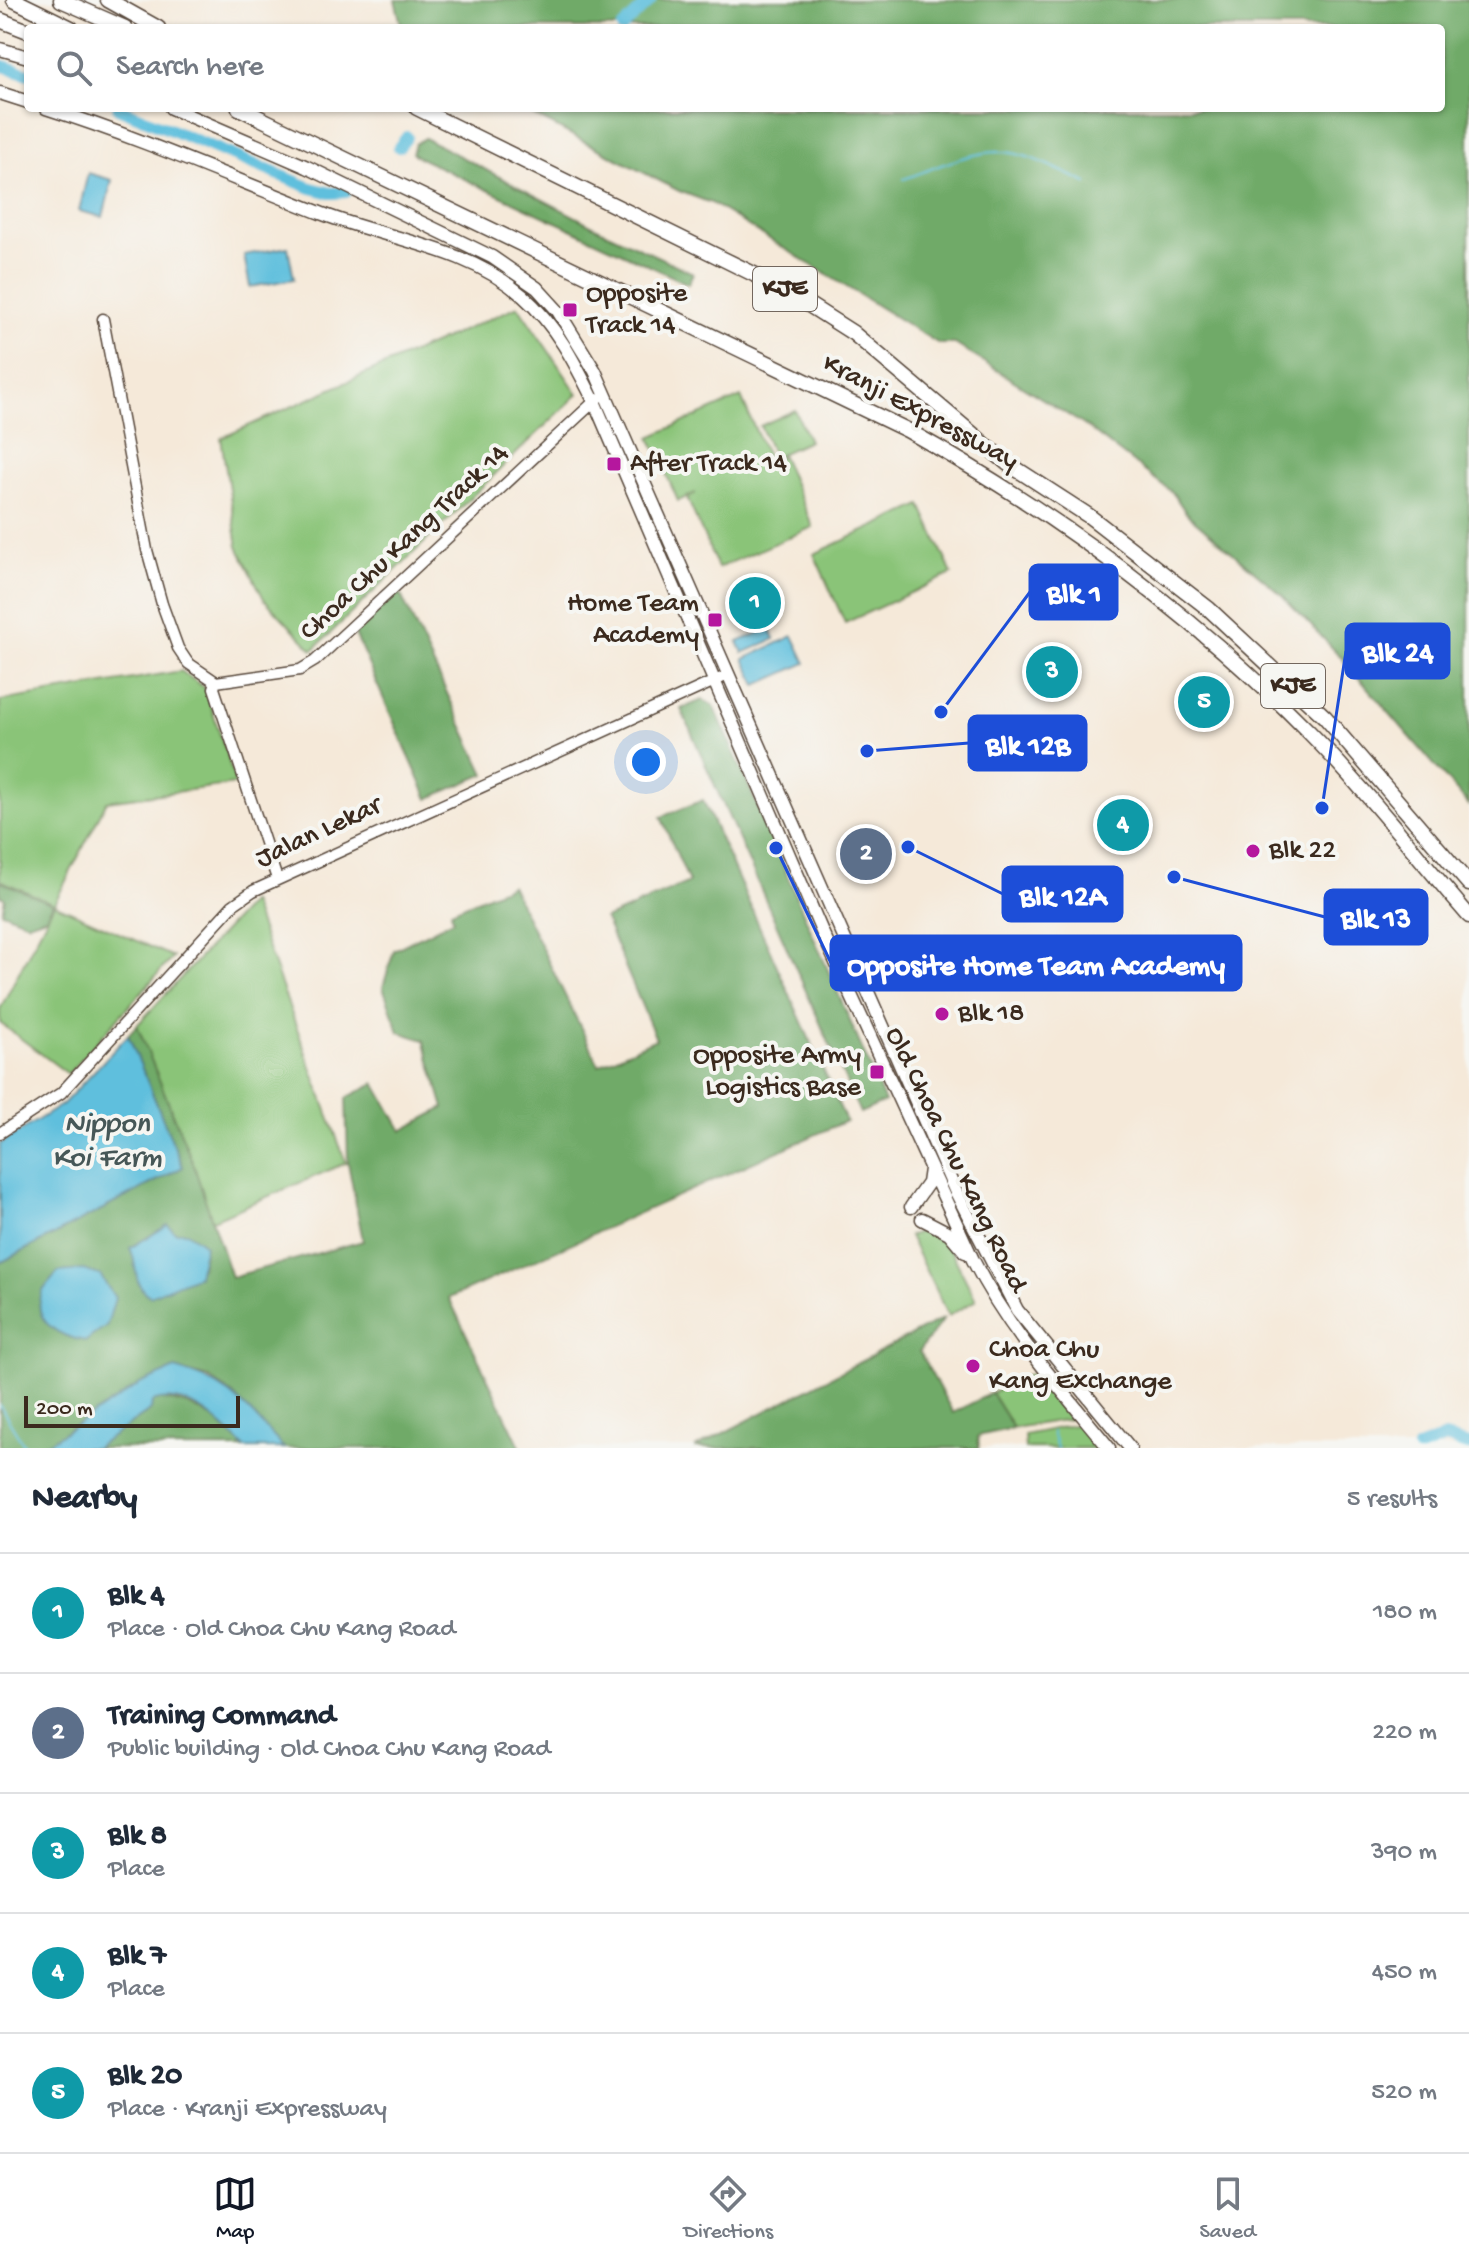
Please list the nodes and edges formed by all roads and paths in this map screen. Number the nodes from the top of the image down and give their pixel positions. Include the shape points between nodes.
1 (14, 0) edge
2 (61, 0) edge
3 (108, 0) edge
4 (0, 20) edge
5 (63, 24) edge
6 (116, 24) edge
7 (151, 24) edge
8 (24, 29) edge
9 (0, 49) edge
10 (24, 56) edge
11 (0, 93) edge
12 (24, 101) edge
13 (57, 112) edge
14 (180, 112) edge
15 (247, 112) edge
16 (425, 112) edge
17 (427, 223) junction
18 (423, 243) junction
19 (103, 319) dead end
20 (599, 396) junction
21 (728, 675) junction
22 (216, 682) junction
23 (713, 682) junction
24 (277, 879) junction
25 (1469, 884) edge
26 (1469, 916) edge
27 (834, 918) junction
28 (823, 934) junction
29 (0, 1133) edge
30 (930, 1169) junction
31 (911, 1207) dead end
32 (922, 1219) dead end
33 (973, 1260) junction
34 (1109, 1448) edge
35 (1130, 1448) edge

1 - 5 highway
2 - 6 highway
3 - 7 highway
4 - 8 highway
9 - 10 main road
11 - 12 main road
13 - 18 main road, Old Choa Chu Kang Road via 326,215
14 - 17 main road, Old Choa Chu Kang Road
15 - 26 highway, Kranji Expressway / KJE via 907,430 1077,533 1197,626 1311,734
16 - 25 highway, Kranji Expressway / KJE via 784,289 853,333 1007,463 1089,516 1209,609 1325,717
17 - 18 main road via 419,235
17 - 20 main road, Old Choa Chu Kang Road via 537,288 580,341
18 - 20 main road, Old Choa Chu Kang Road via 481,269 523,296
19 - 22 street via 162,604 188,663
20 - 21 main road, Old Choa Chu Kang Road
20 - 22 street, Choa Chu Kang Track 14 via 315,661 300,670
20 - 23 main road, Old Choa Chu Kang Road
21 - 23 street, Jalan Lekar
21 - 27 main road, Old Choa Chu Kang Road
22 - 24 street
23 - 24 street, Jalan Lekar
23 - 28 main road, Old Choa Chu Kang Road
24 - 29 street, Jalan Lekar via 233,905 61,1093
27 - 28 main road
27 - 35 main road, Old Choa Chu Kang Road via 1000,1282 1035,1336
28 - 30 main road, Old Choa Chu Kang Road
30 - 31 main road via 928,1183
30 - 33 main road, Old Choa Chu Kang Road
32 - 33 main road via 949,1233
33 - 34 main road, Old Choa Chu Kang Road via 1023,1342

